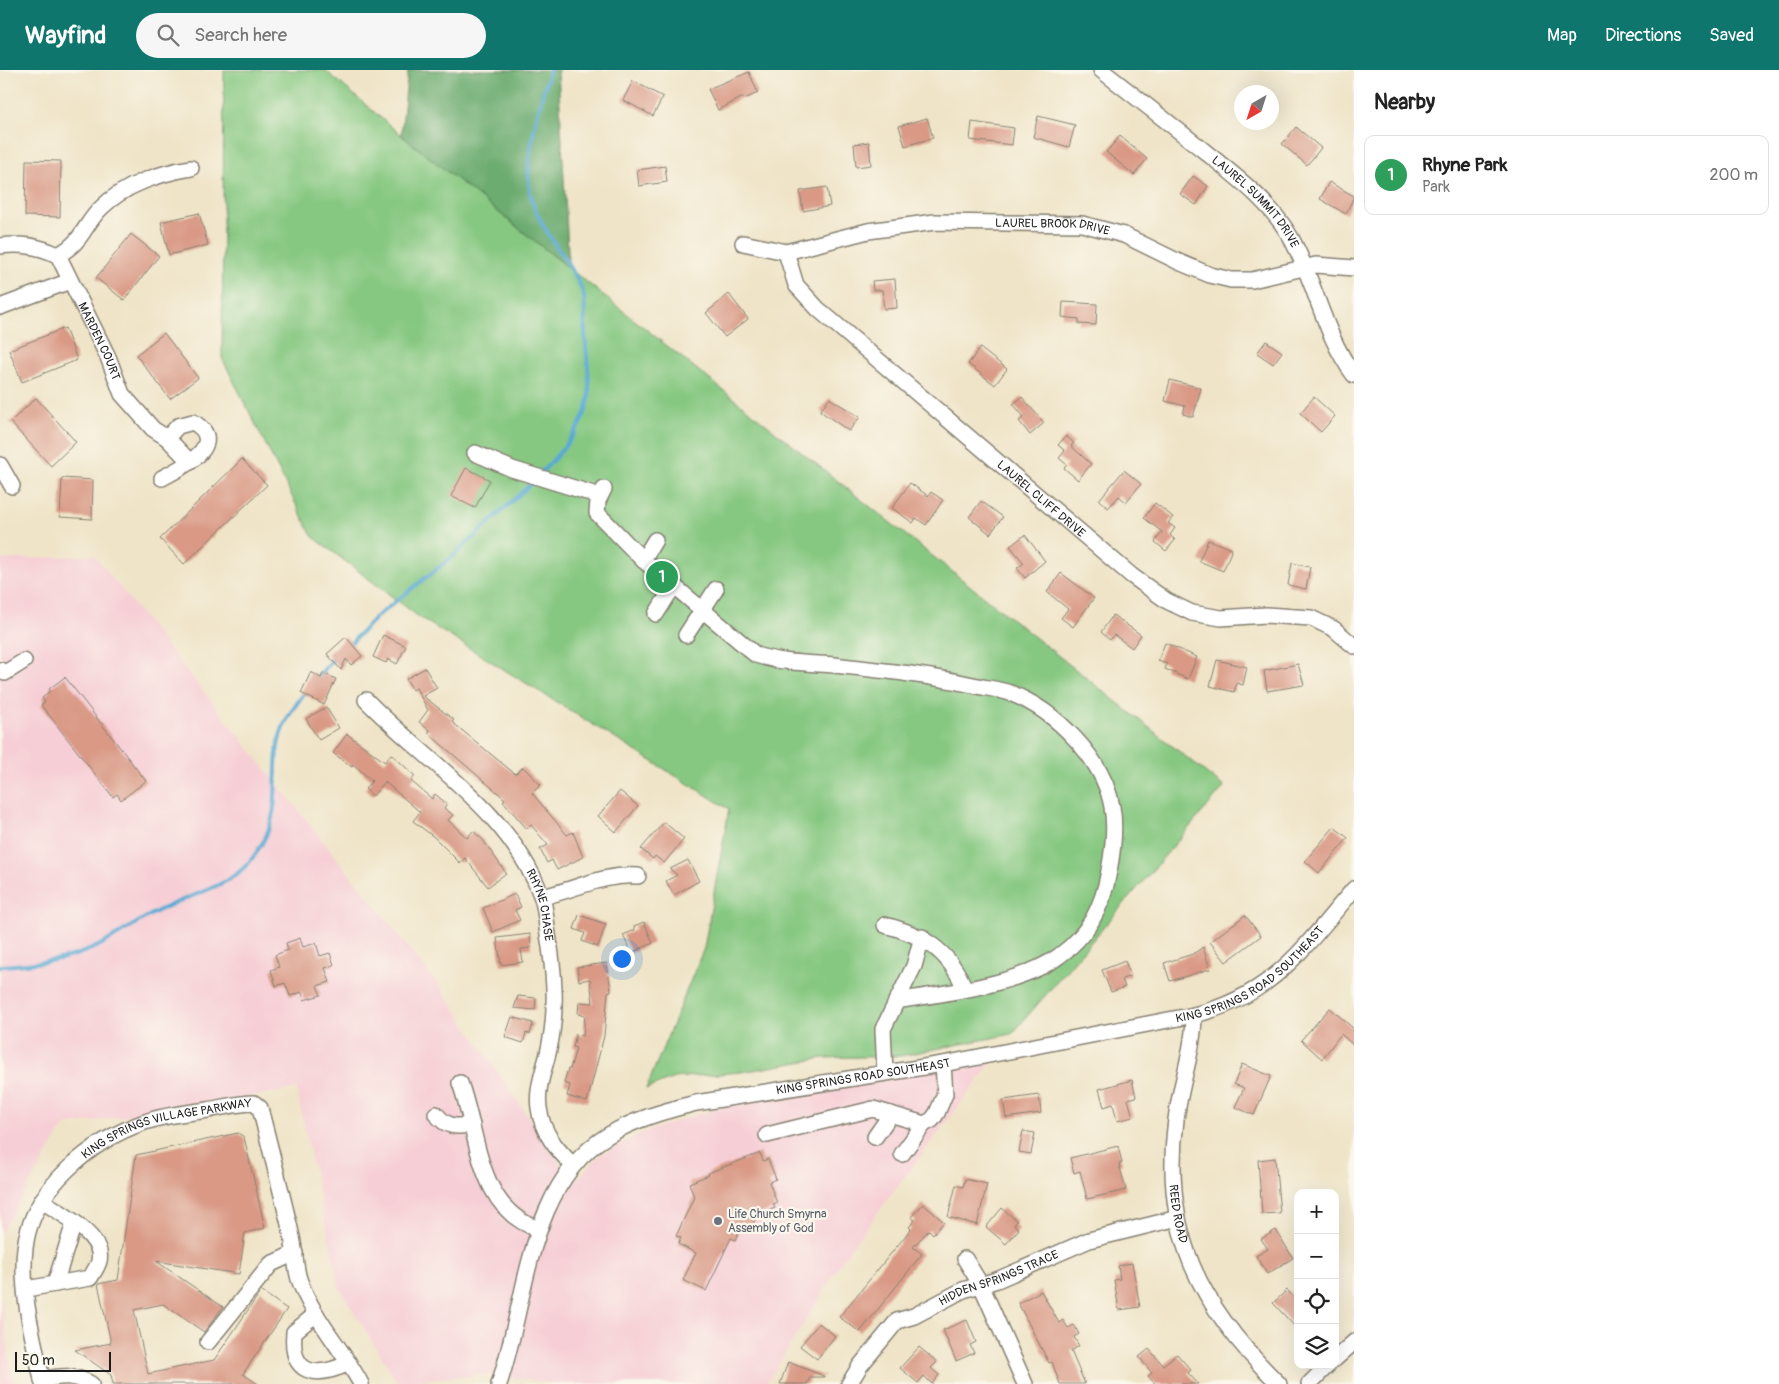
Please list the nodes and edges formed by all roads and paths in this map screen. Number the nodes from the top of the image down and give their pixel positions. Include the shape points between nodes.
1 (1101, 70) edge
2 (191, 168) dead end
3 (743, 243) dead end
4 (0, 246) edge
5 (786, 252) junction
6 (58, 255) junction
7 (1304, 267) junction
8 (1354, 268) edge
9 (70, 281) junction
10 (0, 307) edge
11 (1354, 375) edge
12 (167, 438) junction
13 (475, 453) dead end
14 (190, 462) junction
15 (0, 465) edge
16 (162, 478) dead end
17 (12, 486) dead end
18 (655, 540) dead end
19 (643, 560) junction
20 (673, 587) junction
21 (716, 589) dead end
22 (703, 611) junction
23 (656, 614) dead end
24 (686, 635) dead end
25 (1354, 646) edge
26 (24, 661) dead end
27 (0, 670) edge
28 (366, 700) dead end
29 (638, 876) dead end
30 (1354, 889) edge
31 (542, 897) junction
32 (885, 924) dead end
33 (922, 937) junction
34 (965, 989) junction
35 (896, 1001) junction
36 (1194, 1015) junction
37 (943, 1064) junction
38 (885, 1073) junction
39 (460, 1083) dead end
40 (436, 1114) dead end
41 (891, 1114) junction
42 (924, 1124) junction
43 (472, 1125) junction
44 (767, 1135) dead end
45 (875, 1137) dead end
46 (902, 1154) dead end
47 (573, 1165) junction
48 (42, 1201) junction
49 (1178, 1218) junction
50 (74, 1223) junction
51 (539, 1229) junction
52 (295, 1253) junction
53 (965, 1259) dead end
54 (55, 1284) junction
55 (981, 1285) junction
56 (26, 1289) junction
57 (316, 1314) junction
58 (208, 1342) dead end
59 (1354, 1342) edge
60 (1339, 1355) edge
61 (349, 1362) junction
62 (1324, 1369) edge
63 (43, 1382) edge
64 (91, 1384) edge
65 (361, 1384) edge
66 (499, 1384) edge
67 (849, 1384) edge
68 (1025, 1384) edge
69 (1278, 1384) edge
70 (1310, 1384) edge

1 - 7 street, LAUREL SUMMIT DRIVE via 1257,196 1290,237
2 - 6 street via 123,191 102,208 71,248
3 - 5 street, LAUREL BROOK DRIVE
4 - 6 street via 18,244 43,248
5 - 7 street, LAUREL BROOK DRIVE via 868,231 936,222 1082,224 1124,235 1210,275 1231,280 1252,280
5 - 25 street, LAUREL CLIFF DRIVE via 796,285 818,310 1132,576 1167,601 1192,613 1221,618 1266,615 1311,618 1334,629
6 - 9 street, MARDEN COURT
7 - 8 street, LAUREL BROOK DRIVE
7 - 11 street, LAUREL SUMMIT DRIVE via 1331,339
9 - 10 street
9 - 12 street, MARDEN COURT via 108,357 122,394 153,429
12 - 14 street, MARDEN COURT
12 - 14 street via 187,422 198,425 204,432 205,448
13 - 19 street via 505,466 602,493 597,513
14 - 16 street
15 - 17 street
18 - 19 street
19 - 20 street
20 - 22 street
20 - 23 street
21 - 22 street
22 - 24 street
22 - 34 street via 756,655 774,661 835,665 950,680 1010,693 1042,711 1072,734 1099,769 1112,807 1114,844 1105,893 1092,922 1072,946 1043,966
26 - 27 street via 4,672
28 - 31 street, RHYNE CHASE via 494,819 517,846
29 - 31 street via 609,878
30 - 36 street, KING SPRINGS ROAD SOUTHEAST via 1268,982 1232,1003
31 - 47 street, RHYNE CHASE via 555,982 549,1048 538,1099 544,1128 556,1148
32 - 33 street
33 - 34 street via 952,966
33 - 35 street via 914,966
34 - 35 street
35 - 38 street via 883,1029
36 - 37 street, KING SPRINGS ROAD SOUTHEAST
36 - 49 street, REED ROAD via 1173,1143
37 - 38 street, KING SPRINGS ROAD SOUTHEAST
37 - 42 street via 945,1094 932,1120
38 - 47 street, KING SPRINGS ROAD SOUTHEAST via 735,1096 658,1113 607,1136
39 - 43 street
40 - 43 street via 453,1127
41 - 42 street
41 - 44 street via 874,1109 860,1111
41 - 45 street
42 - 46 street
43 - 51 street via 488,1181 501,1203 515,1216
47 - 51 street, KING SPRINGS ROAD SOUTHEAST via 555,1189
48 - 50 street
48 - 52 street, KING SPRINGS VILLAGE PARKWAY via 66,1172 102,1142 124,1130 178,1114 254,1103 260,1108 272,1151
48 - 56 street, KING SPRINGS VILLAGE PARKWAY via 28,1230
49 - 55 street, HIDDEN SPRINGS TRACE via 1089,1240
49 - 69 street, REED ROAD via 1190,1262 1212,1306 1240,1344
50 - 54 street
50 - 54 street via 90,1235 99,1248 100,1260 90,1278
51 - 66 street, KING SPRINGS ROAD SOUTHEAST
52 - 57 street, KING SPRINGS VILLAGE PARKWAY via 299,1278
52 - 58 street via 271,1264
53 - 55 street
54 - 56 street
55 - 67 street, HIDDEN SPRINGS TRACE via 897,1321 864,1360
55 - 68 street
56 - 63 street, KING SPRINGS VILLAGE PARKWAY
57 - 61 street, KING SPRINGS VILLAGE PARKWAY
57 - 61 street via 294,1332 296,1360 306,1369 320,1372 335,1370
59 - 60 street
61 - 65 street, KING SPRINGS VILLAGE PARKWAY
62 - 70 street
63 - 64 street via 64,1375 79,1377

